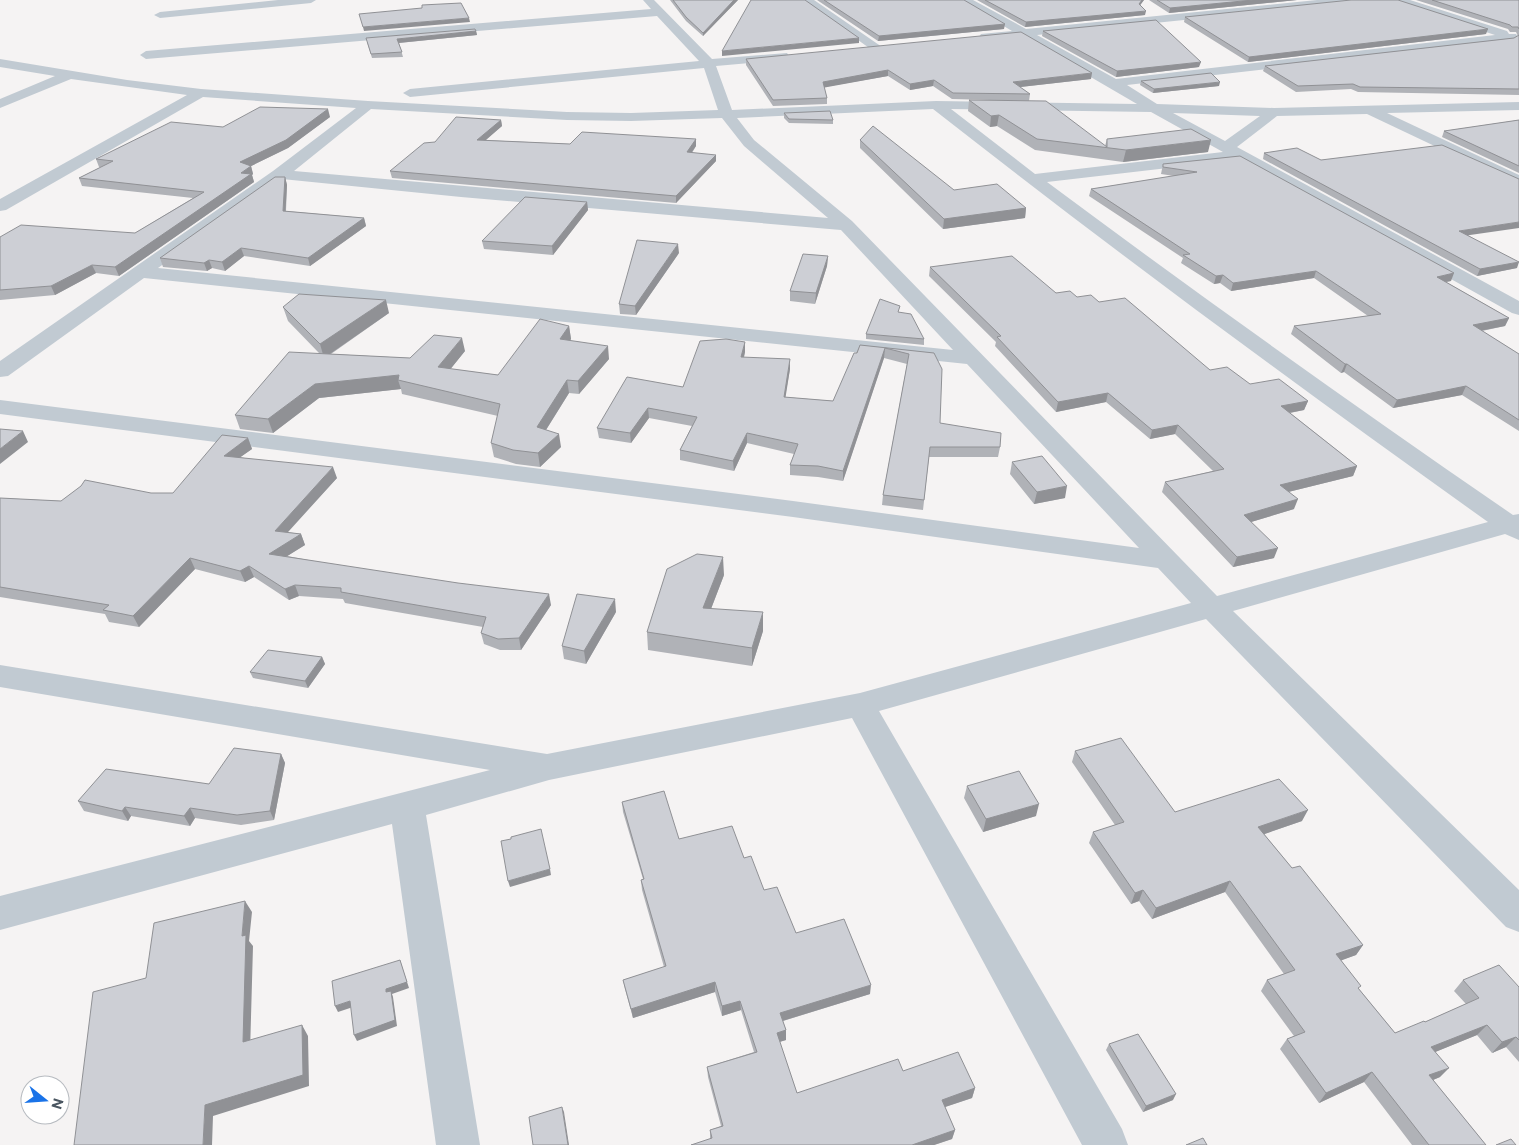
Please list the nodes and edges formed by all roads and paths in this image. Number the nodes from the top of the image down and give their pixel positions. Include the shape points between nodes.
1 (164, 0) edge
2 (311, 0) edge
3 (648, 0) edge
4 (807, 0) edge
5 (965, 0) edge
6 (1349, 0) edge
7 (1399, 0) edge
8 (1293, 2) edge
9 (1150, 7) dead end
10 (660, 12) junction
11 (1175, 17) junction
12 (1026, 33) junction
13 (152, 38) dead end
14 (970, 38) edge
15 (1515, 38) edge
16 (856, 49) edge
17 (797, 55) edge
18 (0, 63) edge
19 (141, 64) junction
20 (708, 64) junction
21 (68, 74) junction
22 (1114, 83) junction
23 (127, 84) junction
24 (201, 93) junction
25 (308, 101) junction
26 (0, 104) edge
27 (368, 105) junction
28 (936, 105) junction
29 (1519, 106) edge
30 (1154, 108) junction
31 (1369, 110) junction
32 (1274, 112) junction
33 (726, 114) junction
34 (1226, 148) junction
35 (1240, 156) junction
36 (279, 174) junction
37 (1031, 179) junction
38 (1519, 181) edge
39 (0, 206) edge
40 (846, 225) junction
41 (140, 272) junction
42 (1515, 304) edge
43 (972, 358) junction
44 (0, 371) edge
45 (0, 407) edge
46 (1515, 526) edge
47 (1168, 561) junction
48 (1211, 607) junction
49 (0, 676) edge
50 (860, 705) junction
51 (549, 767) junction
52 (407, 806) junction
53 (0, 913) edge
54 (1519, 914) edge
55 (458, 1145) edge
56 (1106, 1145) edge

1 - 2 street via 159,19
3 - 10 street
4 - 16 street via 880,46
5 - 12 street
6 - 8 street
7 - 15 street
8 - 11 street
9 - 11 street
10 - 19 street
10 - 20 street
11 - 12 street
12 - 14 street
12 - 22 street
13 - 19 street
15 - 22 street
17 - 20 street
18 - 21 street
19 - 23 street
20 - 25 street
20 - 33 street
21 - 23 street
21 - 26 street
22 - 30 street
23 - 24 street
24 - 25 street
24 - 39 street
25 - 27 street
27 - 33 street via 567,116
27 - 36 street
28 - 30 street
28 - 33 street
28 - 37 street
29 - 31 street
30 - 32 street
30 - 34 street
31 - 32 street
31 - 38 street
32 - 34 street
33 - 40 street via 749,144
34 - 35 street
35 - 37 street
35 - 42 street
36 - 40 street
36 - 41 street
37 - 46 street via 1338,404
40 - 43 street
41 - 43 street
41 - 44 street
43 - 47 street
45 - 47 street via 793,509
46 - 48 street
47 - 48 street
48 - 50 street
48 - 54 street
49 - 51 street
50 - 51 street
50 - 56 street
51 - 52 street
52 - 53 street
52 - 55 street

